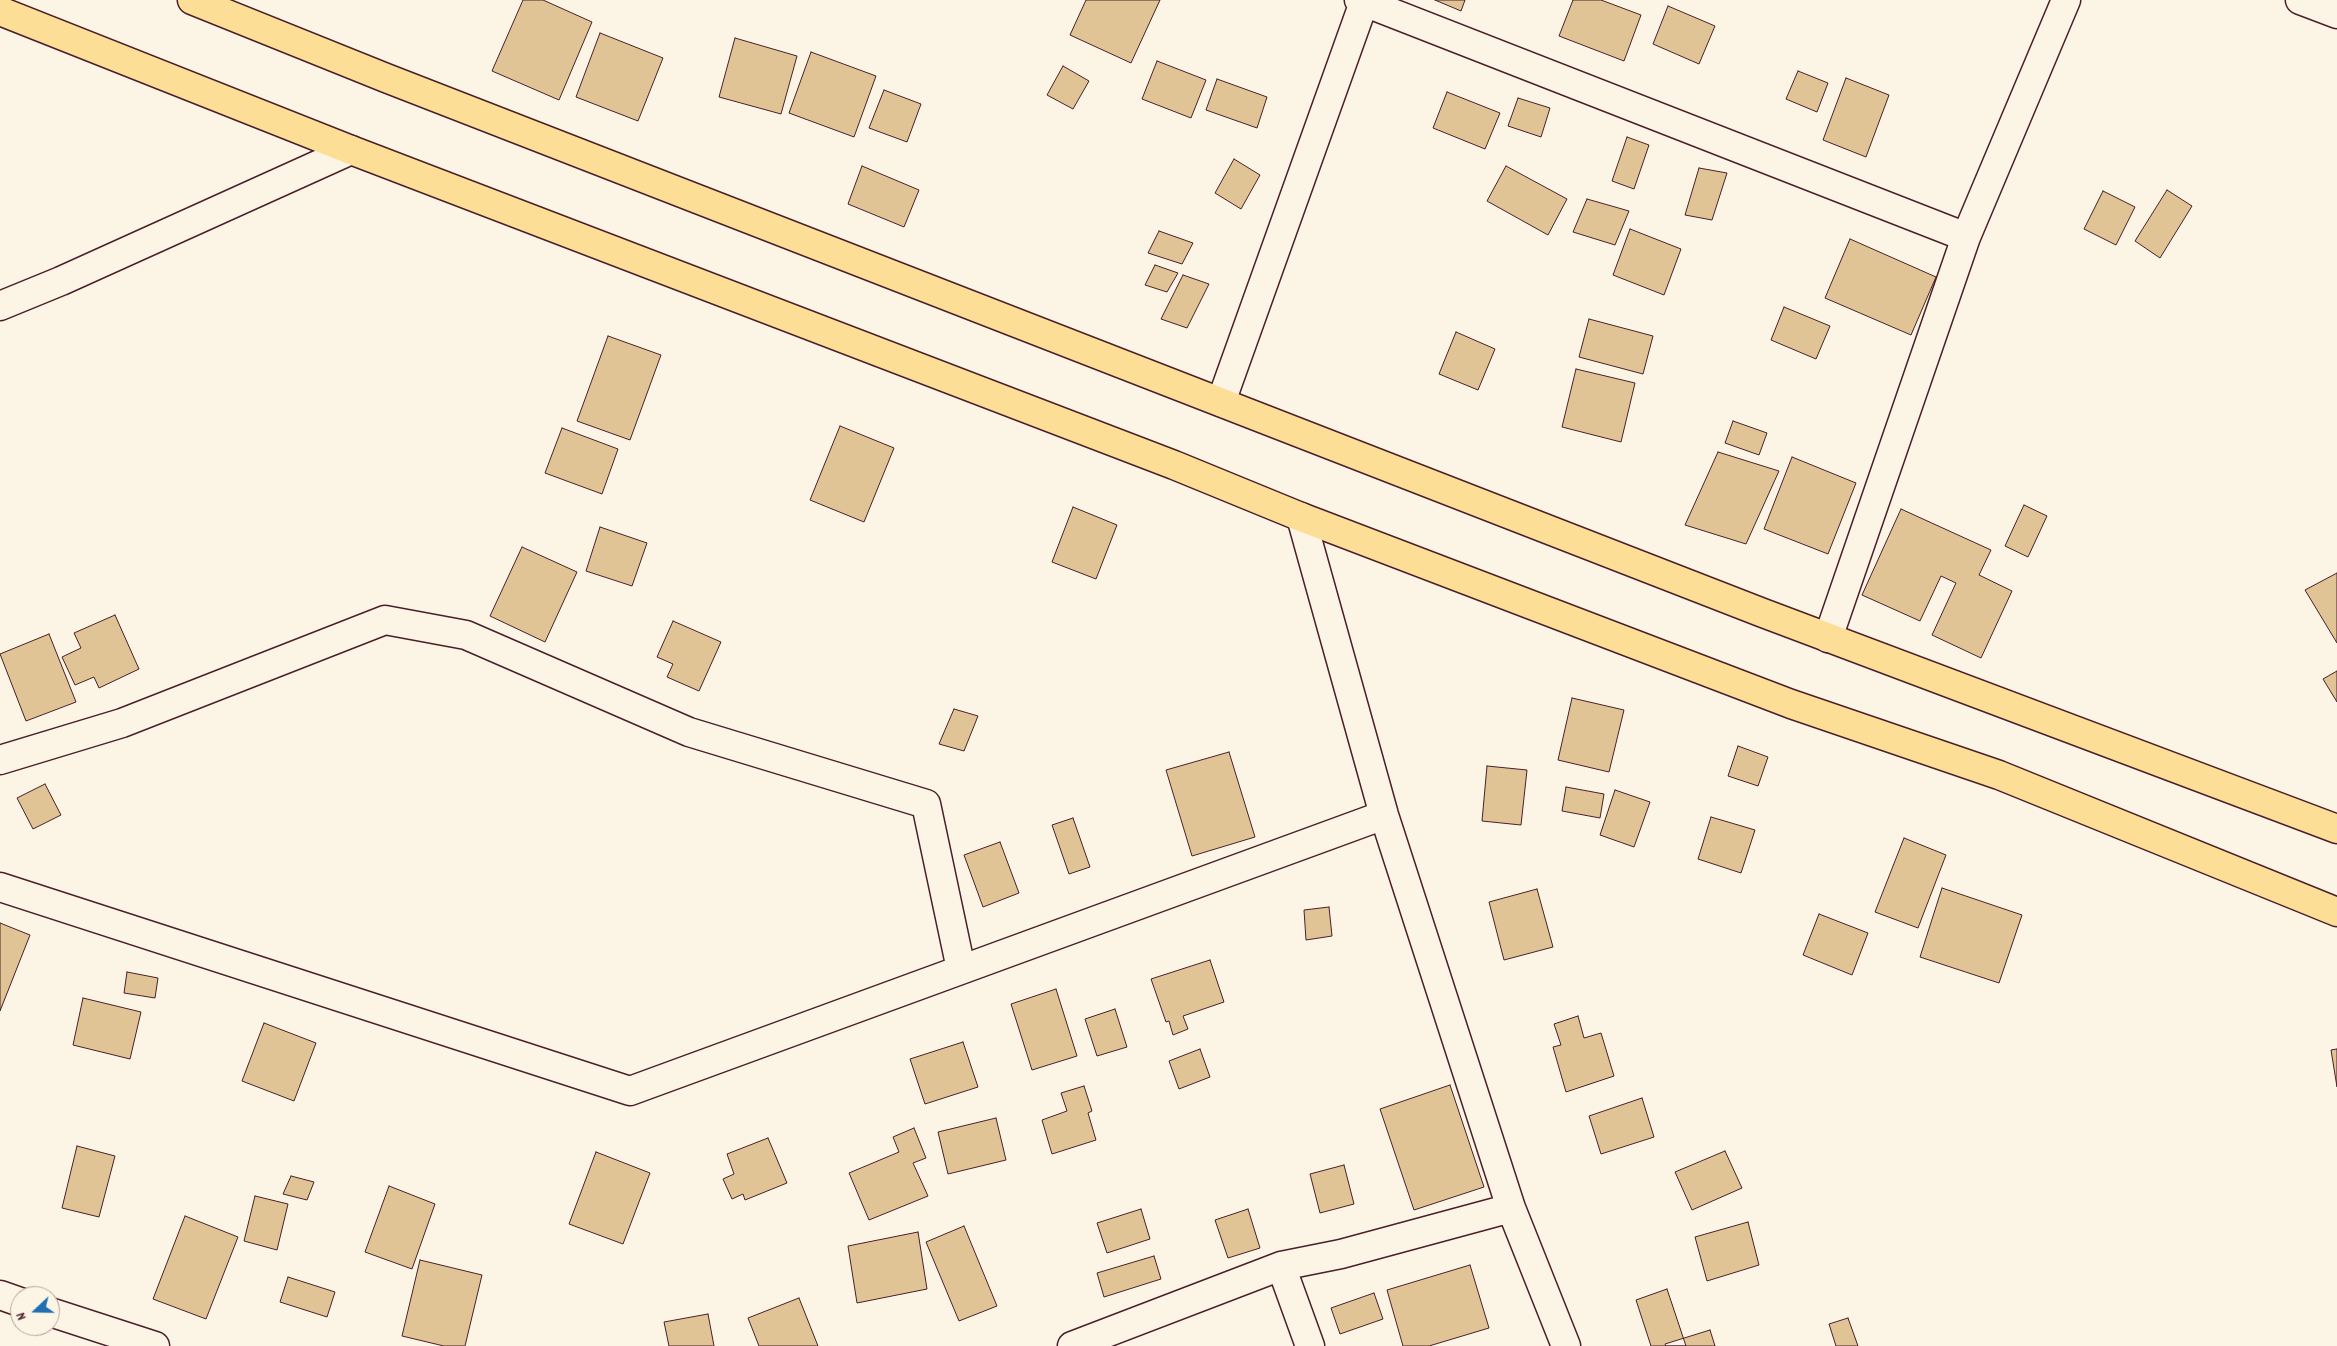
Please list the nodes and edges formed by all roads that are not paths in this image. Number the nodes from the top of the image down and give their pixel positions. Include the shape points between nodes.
1 (192, 0) edge
2 (2066, 0) edge
3 (2300, 0) edge
4 (1362, 1) edge
5 (0, 11) edge
6 (2337, 14) edge
7 (351, 150) junction
8 (1966, 237) junction
9 (0, 306) edge
10 (1222, 402) junction
11 (1301, 517) junction
12 (1828, 638) junction
13 (0, 760) edge
14 (1384, 815) junction
15 (2337, 829) edge
16 (0, 887) edge
17 (2337, 912) edge
18 (961, 969) junction
19 (1511, 1208) junction
20 (1281, 1266) junction
21 (60, 1315) edge
22 (155, 1346) edge
23 (1072, 1346) edge
24 (1310, 1346) edge
25 (1566, 1346) edge

1 - 10 main road
2 - 8 street
3 - 6 street
4 - 8 street
4 - 10 street
5 - 7 main road
7 - 9 street
7 - 11 main road via 1164,461
8 - 12 street
10 - 12 main road
11 - 14 street
11 - 17 main road via 1791,704 1999,775
12 - 15 main road
13 - 18 street via 122,723 385,620 466,635 689,732 926,804
14 - 18 street
14 - 19 street
16 - 18 street via 630,1091
19 - 20 street via 1341,1254
19 - 25 street
20 - 23 street
20 - 24 street
21 - 22 street

